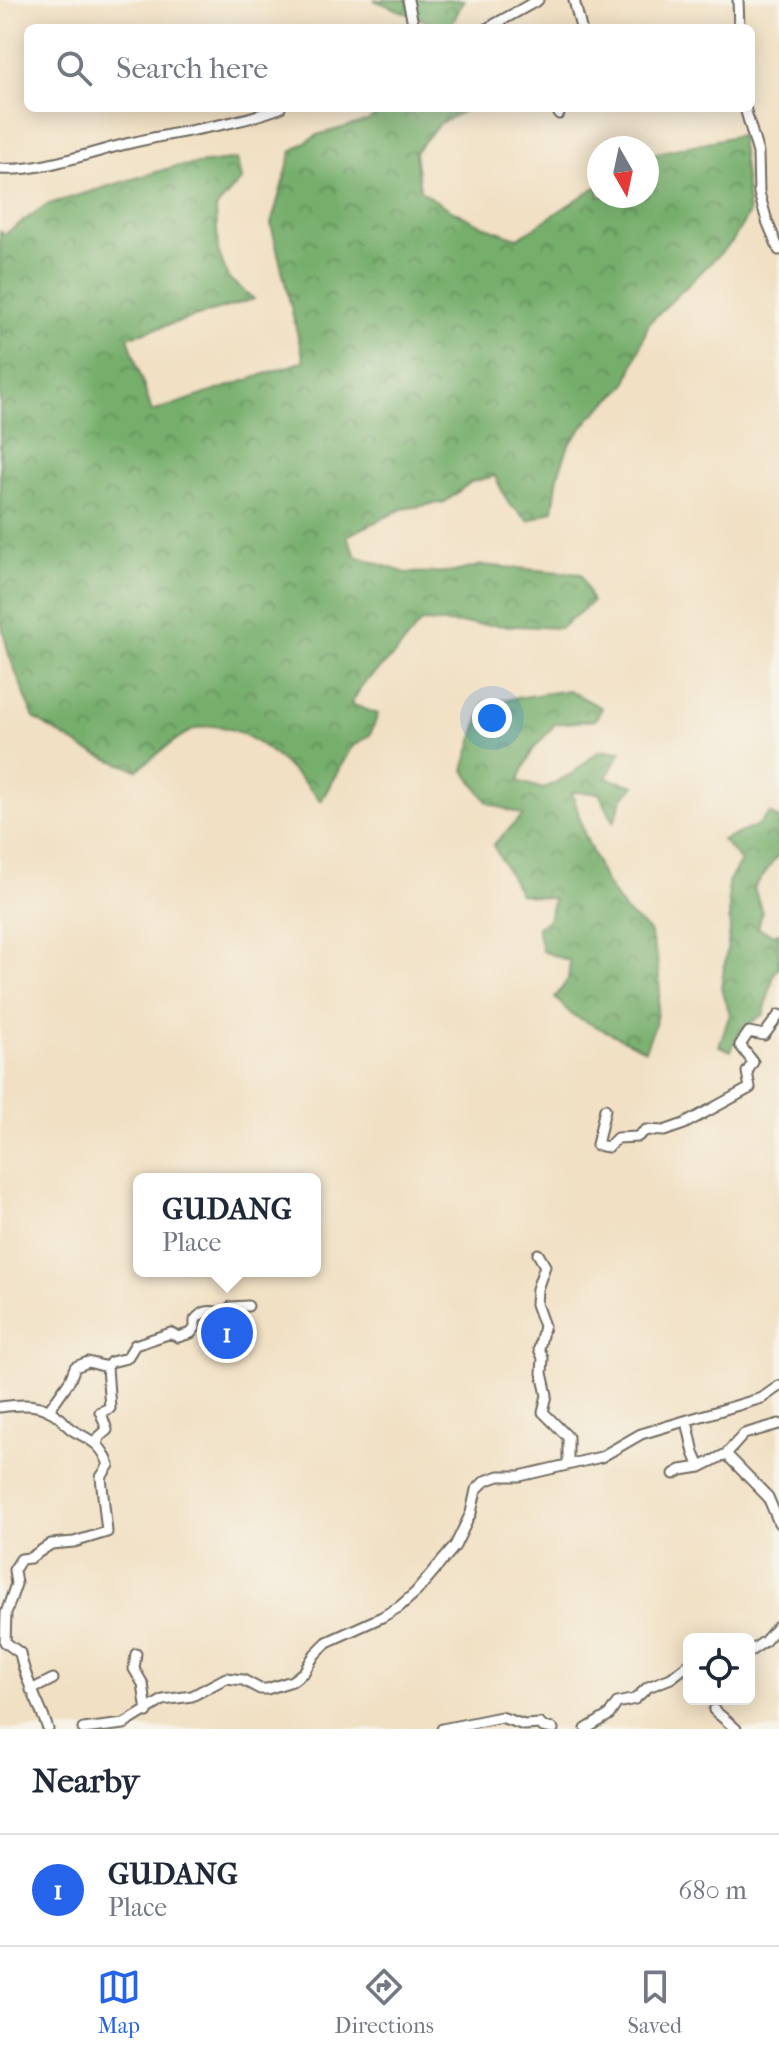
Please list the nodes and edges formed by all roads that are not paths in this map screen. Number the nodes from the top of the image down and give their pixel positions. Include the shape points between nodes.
1 (408, 0) edge
2 (538, 0) edge
3 (574, 0) edge
4 (738, 0) edge
5 (413, 24) edge
6 (495, 24) edge
7 (580, 24) edge
8 (739, 24) edge
9 (268, 112) edge
10 (746, 112) edge
11 (0, 169) edge
12 (779, 221) edge
13 (769, 226) junction
14 (779, 250) edge
15 (779, 1015) edge
16 (605, 1109) dead end
17 (538, 1254) dead end
18 (248, 1306) dead end
19 (107, 1367) junction
20 (779, 1386) edge
21 (0, 1407) edge
22 (49, 1410) junction
23 (687, 1421) junction
24 (779, 1424) edge
25 (97, 1445) junction
26 (726, 1454) junction
27 (568, 1465) junction
28 (700, 1467) junction
29 (674, 1474) dead end
30 (779, 1523) edge
31 (779, 1625) edge
32 (755, 1648) edge
33 (136, 1654) dead end
34 (683, 1670) edge
35 (53, 1679) dead end
36 (31, 1690) junction
37 (714, 1710) dead end
38 (147, 1712) junction
39 (48, 1729) edge
40 (83, 1729) edge
41 (442, 1729) edge
42 (553, 1729) edge
43 (586, 1729) edge
44 (736, 1729) edge

1 - 5 street
2 - 6 street
3 - 7 street
4 - 8 street
9 - 11 street via 39,166
10 - 13 street
12 - 13 street
13 - 14 street
15 - 16 street via 765,1034 749,1032 741,1041 753,1062 747,1072 750,1088 728,1102 682,1125 646,1130 637,1137 616,1139 608,1147 597,1145
17 - 27 street via 545,1266 536,1304 544,1326 539,1349 547,1395 543,1412 568,1437
18 - 19 street via 202,1313 191,1333 171,1333 135,1345 127,1358
19 - 22 street via 88,1362 75,1367
19 - 25 street via 110,1408 101,1414 107,1430
20 - 23 street via 762,1398
21 - 22 street via 23,1404
22 - 25 street
23 - 27 street
23 - 28 street
24 - 26 street via 744,1434
25 - 36 street via 109,1465 101,1477 107,1532 46,1546 21,1559 14,1570 5,1642 20,1653
26 - 28 street
26 - 30 street via 768,1497
27 - 38 street via 485,1481 476,1490 455,1546 416,1592 382,1617 327,1642 292,1681 260,1689 226,1678 192,1696 163,1700
28 - 29 street
31 - 32 street
33 - 38 street via 134,1669 143,1684
34 - 43 street via 635,1699 617,1703 609,1715
35 - 36 street
36 - 39 street
37 - 44 street
38 - 40 street via 124,1724
41 - 42 street via 501,1717

